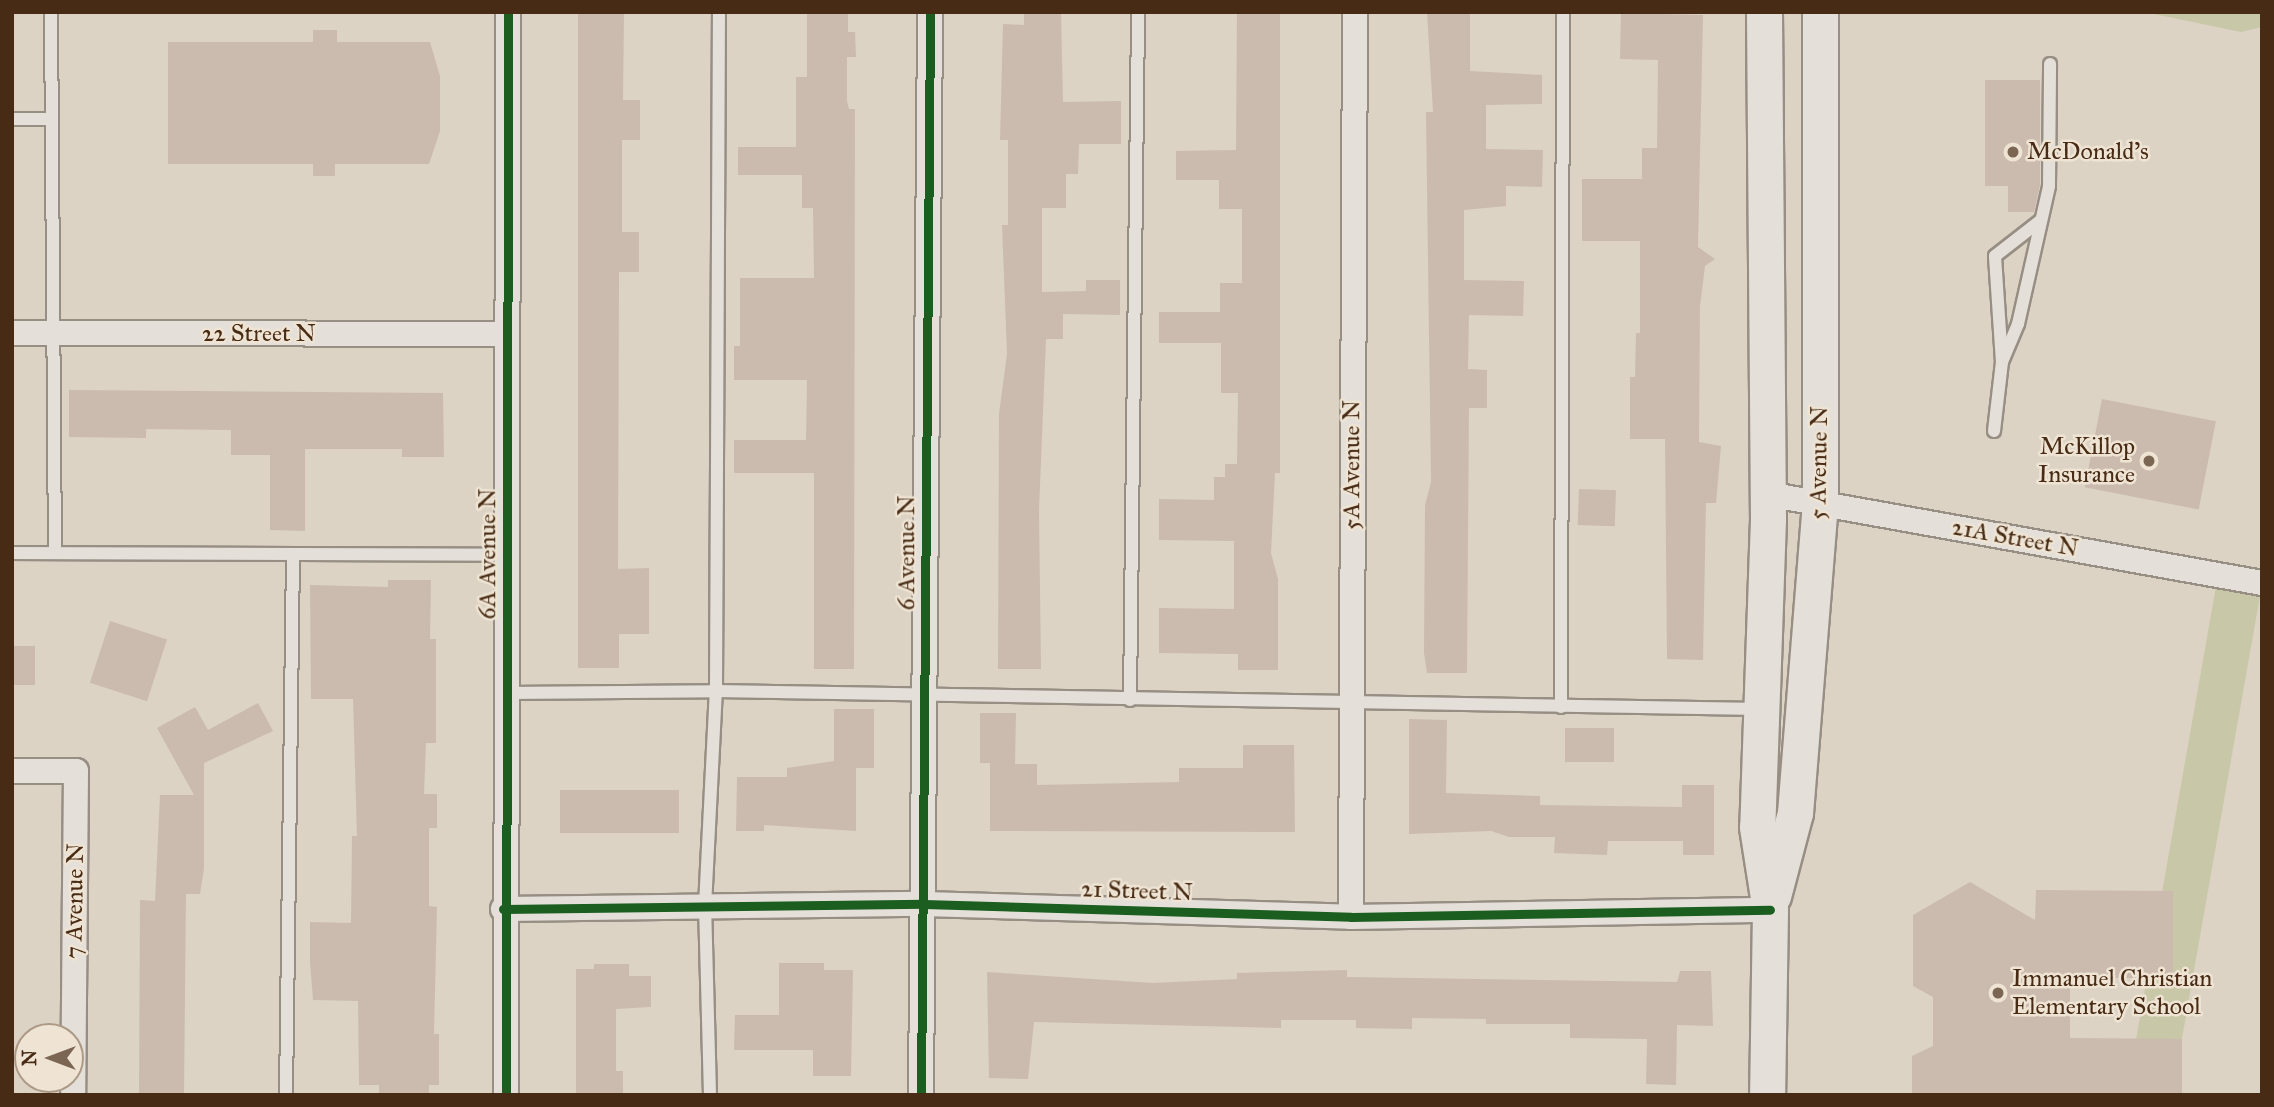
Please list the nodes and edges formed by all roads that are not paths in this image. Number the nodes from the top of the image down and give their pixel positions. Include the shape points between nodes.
1 (51, 12) edge
2 (508, 12) edge
3 (719, 12) edge
4 (930, 12) edge
5 (1138, 12) edge
6 (1355, 12) edge
7 (1563, 12) edge
8 (1765, 12) edge
9 (1820, 12) edge
10 (1839, 12) edge
11 (2050, 64) dead end
12 (1820, 96) junction
13 (12, 119) edge
14 (50, 119) junction
15 (2039, 221) junction
16 (12, 333) edge
17 (53, 333) junction
18 (505, 334) junction
19 (2001, 362) junction
20 (1994, 431) dead end
21 (1767, 494) junction
22 (1820, 502) junction
23 (12, 553) edge
24 (55, 553) junction
25 (293, 554) junction
26 (509, 555) junction
27 (2262, 583) edge
28 (716, 691) junction
29 (506, 693) junction
30 (925, 695) junction
31 (1130, 700) junction
32 (1351, 705) junction
33 (1561, 707) junction
34 (1760, 709) junction
35 (12, 771) edge
36 (924, 904) junction
37 (705, 906) junction
38 (503, 909) junction
39 (1770, 910) junction
40 (1351, 917) junction
41 (73, 1095) edge
42 (286, 1095) edge
43 (506, 1095) edge
44 (710, 1095) edge
45 (921, 1095) edge
46 (1767, 1095) edge

1 - 14 lane
2 - 18 street, 6A Avenue N
3 - 28 lane
4 - 30 street, 6 Avenue N
5 - 31 lane
6 - 32 street, 5A Avenue N
7 - 33 lane
8 - 21 main road, 5 Avenue N
9 - 12 main road, 5 Avenue N
10 - 12 main road
11 - 15 lane via 2049,186
12 - 22 main road, 5 Avenue N
13 - 14 lane
14 - 17 lane
15 - 19 lane via 2018,324
15 - 19 lane via 2000,249 1994,262
16 - 17 street, 22 Street N
17 - 18 street, 22 Street N
17 - 24 lane
18 - 26 street, 6A Avenue N
19 - 20 lane
21 - 22 street, 21A Street N
21 - 34 main road, 5 Avenue N
22 - 27 street, 21A Street N
22 - 39 main road, 5 Avenue N via 1795,813
23 - 24 lane
24 - 25 lane
25 - 26 lane
25 - 42 lane
26 - 29 street, 6A Avenue N
28 - 29 lane
28 - 30 lane
28 - 37 lane
29 - 38 street, 6A Avenue N
30 - 31 lane
30 - 36 street, 6 Avenue N
31 - 32 lane
32 - 33 lane
32 - 40 street, 5A Avenue N
33 - 34 lane
34 - 39 main road, 5 Avenue N via 1757,827
35 - 41 street, 7 Avenue N via 76,771
36 - 37 street, 21 Street N
36 - 40 street, 21 Street N
36 - 45 street, 6 Avenue N
37 - 38 street, 21 Street N
37 - 44 lane
38 - 43 street, 6A Avenue N
39 - 40 street, 21 Street N
39 - 46 main road, 5 Avenue N

